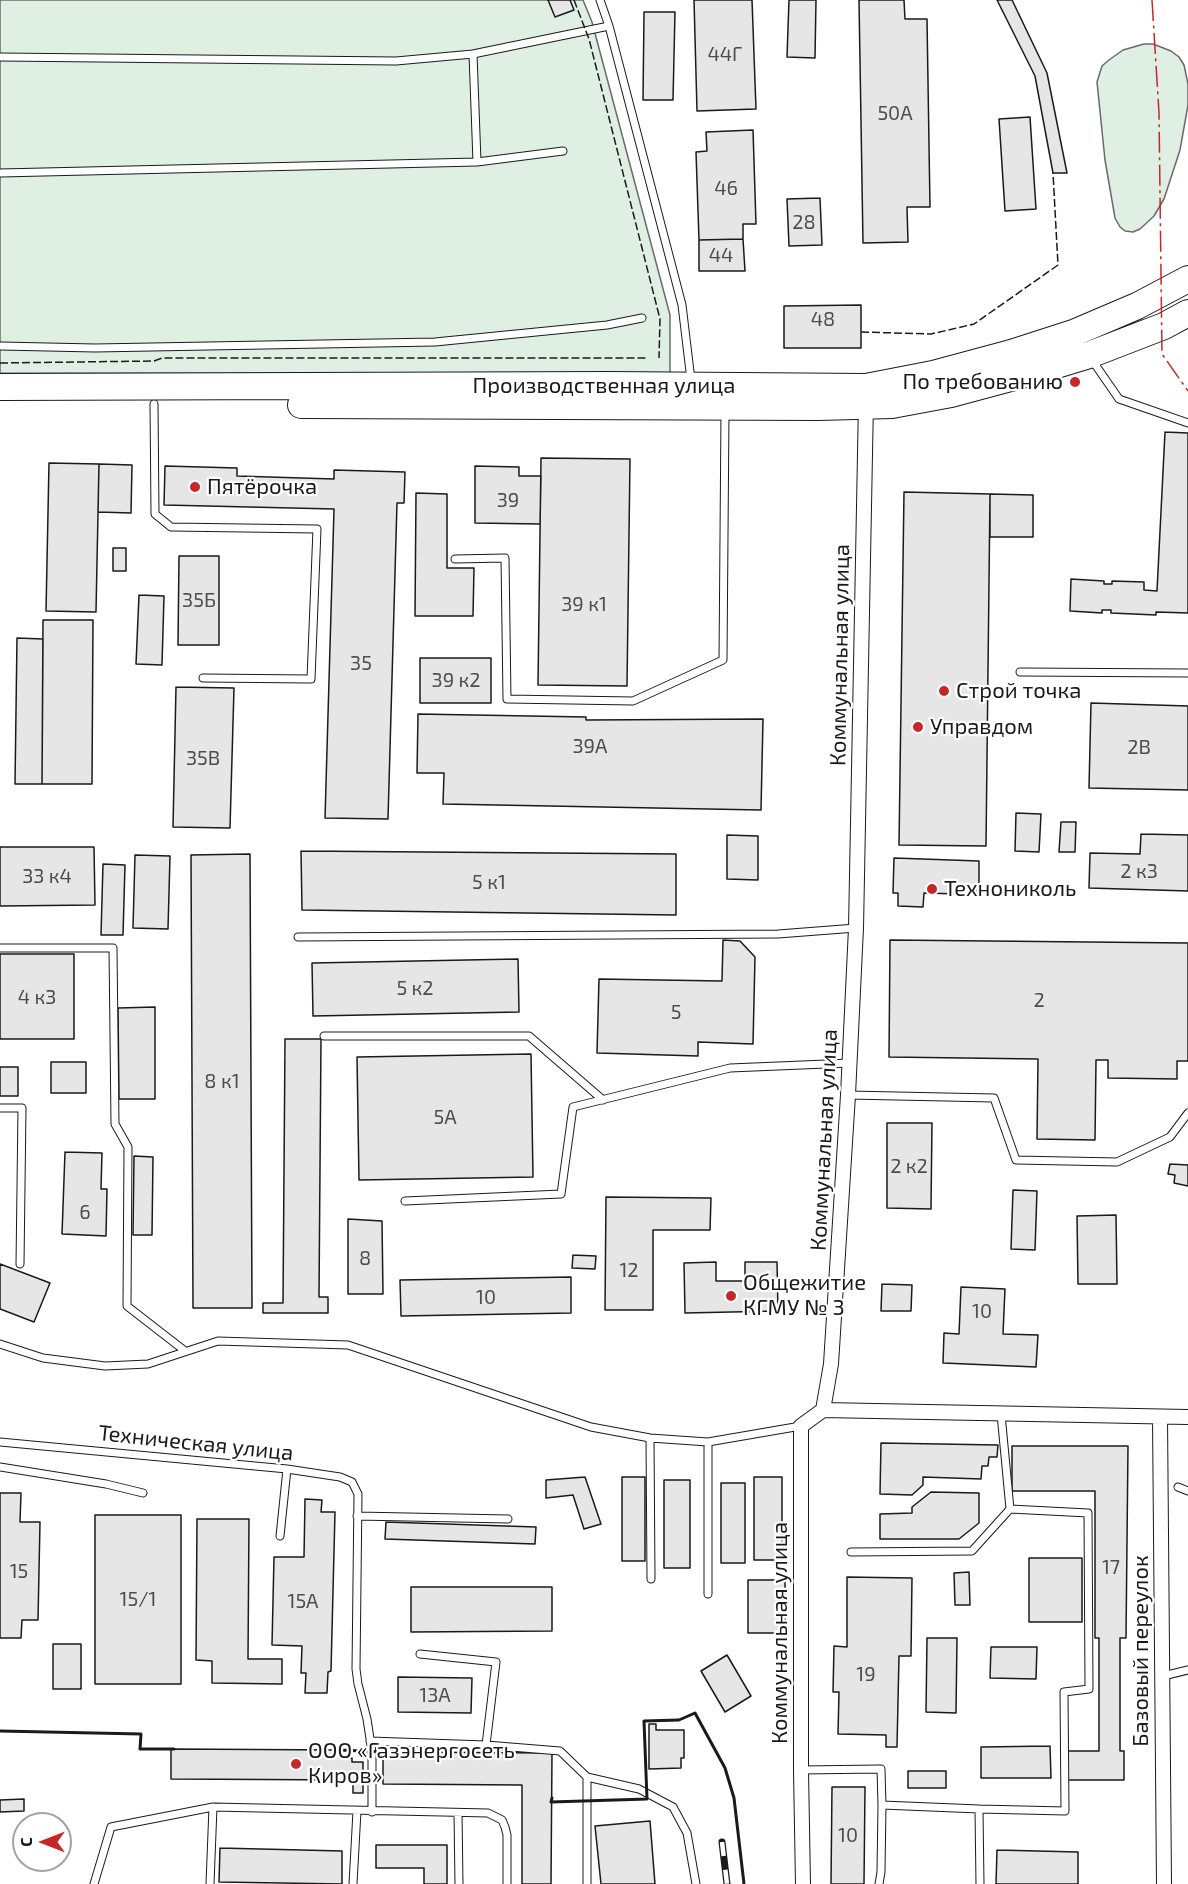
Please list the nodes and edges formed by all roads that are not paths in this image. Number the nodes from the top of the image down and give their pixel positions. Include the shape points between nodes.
1 (600, 0) edge
2 (609, 26) junction
3 (473, 54) junction
4 (0, 57) edge
5 (563, 151) dead end
6 (477, 162) junction
7 (0, 173) edge
8 (1188, 279) edge
9 (1188, 313) edge
10 (642, 318) dead end
11 (0, 346) edge
12 (1089, 355) junction
13 (692, 386) junction
14 (0, 387) edge
15 (866, 397) junction
16 (0, 404) edge
17 (154, 404) junction
18 (726, 406) junction
19 (1188, 423) edge
20 (455, 559) dead end
21 (1020, 672) dead end
22 (1188, 673) edge
23 (203, 678) dead end
24 (856, 928) junction
25 (298, 937) dead end
26 (0, 948) edge
27 (324, 1036) dead end
28 (850, 1063) junction
29 (848, 1095) junction
30 (603, 1100) junction
31 (0, 1108) edge
32 (1188, 1113) edge
33 (405, 1201) dead end
34 (20, 1264) dead end
35 (0, 1344) edge
36 (185, 1351) junction
37 (823, 1410) junction
38 (1001, 1414) junction
39 (1160, 1417) junction
40 (1188, 1417) edge
41 (801, 1425) junction
42 (650, 1438) junction
43 (0, 1442) edge
44 (708, 1442) junction
45 (0, 1467) edge
46 (287, 1469) junction
47 (1178, 1486) dead end
48 (1188, 1491) edge
49 (143, 1493) dead end
50 (1010, 1509) junction
51 (357, 1516) junction
52 (508, 1519) dead end
53 (280, 1536) dead end
54 (850, 1552) dead end
55 (651, 1579) dead end
56 (708, 1594) dead end
57 (420, 1654) dead end
58 (1188, 1670) edge
59 (1163, 1676) junction
60 (370, 1741) junction
61 (486, 1745) junction
62 (801, 1770) junction
63 (587, 1777) junction
64 (882, 1805) junction
65 (213, 1807) junction
66 (979, 1809) junction
67 (357, 1812) junction
68 (372, 1812) junction
69 (458, 1813) junction
70 (94, 1884) edge
71 (210, 1884) edge
72 (353, 1884) edge
73 (459, 1884) edge
74 (507, 1884) edge
75 (587, 1884) edge
76 (696, 1884) edge
77 (803, 1884) edge
78 (879, 1884) edge
79 (980, 1884) edge
80 (1164, 1884) edge

1 - 2 lane
2 - 3 lane
2 - 13 lane via 682,304
3 - 4 lane via 396,61
3 - 6 lane
5 - 6 lane
6 - 7 lane
8 - 15 highway, Производственная улица via 1076,332
9 - 12 highway, Производственная улица
10 - 11 lane via 435,342
12 - 15 highway, Производственная улица via 951,394 892,405
12 - 19 lane via 1119,399
13 - 14 highway, Производственная улица
13 - 15 highway, Производственная улица
15 - 18 highway, Производственная улица
15 - 24 street, Коммунальная улица
16 - 17 highway, Производственная улица
17 - 18 highway, Производственная улица
17 - 23 lane via 155,514 171,527 317,529 311,679
18 - 20 lane via 723,660 633,702 507,699 505,558
21 - 22 lane
24 - 25 lane via 778,934
24 - 28 street, Коммунальная улица
26 - 36 lane via 113,948 115,1124 128,1147 127,1306
27 - 30 lane via 529,1036
28 - 29 street, Коммунальная улица
28 - 30 lane via 730,1068
29 - 32 lane via 994,1098 1016,1161 1118,1162 1170,1137
29 - 37 street, Коммунальная улица via 831,1364
30 - 33 lane via 573,1107 561,1194
31 - 34 lane via 22,1108
35 - 36 lane via 44,1358 105,1366 148,1364
36 - 42 lane via 218,1341 348,1345 591,1427
37 - 38 street
37 - 41 street
38 - 39 street
38 - 50 lane
39 - 40 street
39 - 59 street, Базовый переулок
41 - 44 lane
41 - 62 street, Коммунальная улица
42 - 44 lane
42 - 55 lane
43 - 46 lane, Техническая улица
44 - 56 lane
45 - 49 lane
46 - 51 lane, Техническая улица via 352,1482 358,1494
46 - 53 lane
47 - 48 lane
50 - 54 lane via 972,1551
50 - 66 lane via 1089,1512 1089,1689 1064,1692 1065,1811
51 - 52 lane
51 - 60 lane via 356,1670
57 - 61 lane via 496,1662
58 - 59 lane
59 - 80 street, Базовый переулок
60 - 61 lane
60 - 68 lane
61 - 63 lane via 560,1751
62 - 64 lane via 881,1769
62 - 77 street, Коммунальная улица
63 - 75 lane
63 - 76 lane via 639,1789 673,1807 687,1833
64 - 66 lane
64 - 78 lane
65 - 67 lane
65 - 70 lane via 111,1827
65 - 71 lane
66 - 79 lane
67 - 68 lane
67 - 72 lane
68 - 69 lane
69 - 73 lane
69 - 74 lane via 488,1813 502,1820 507,1835

